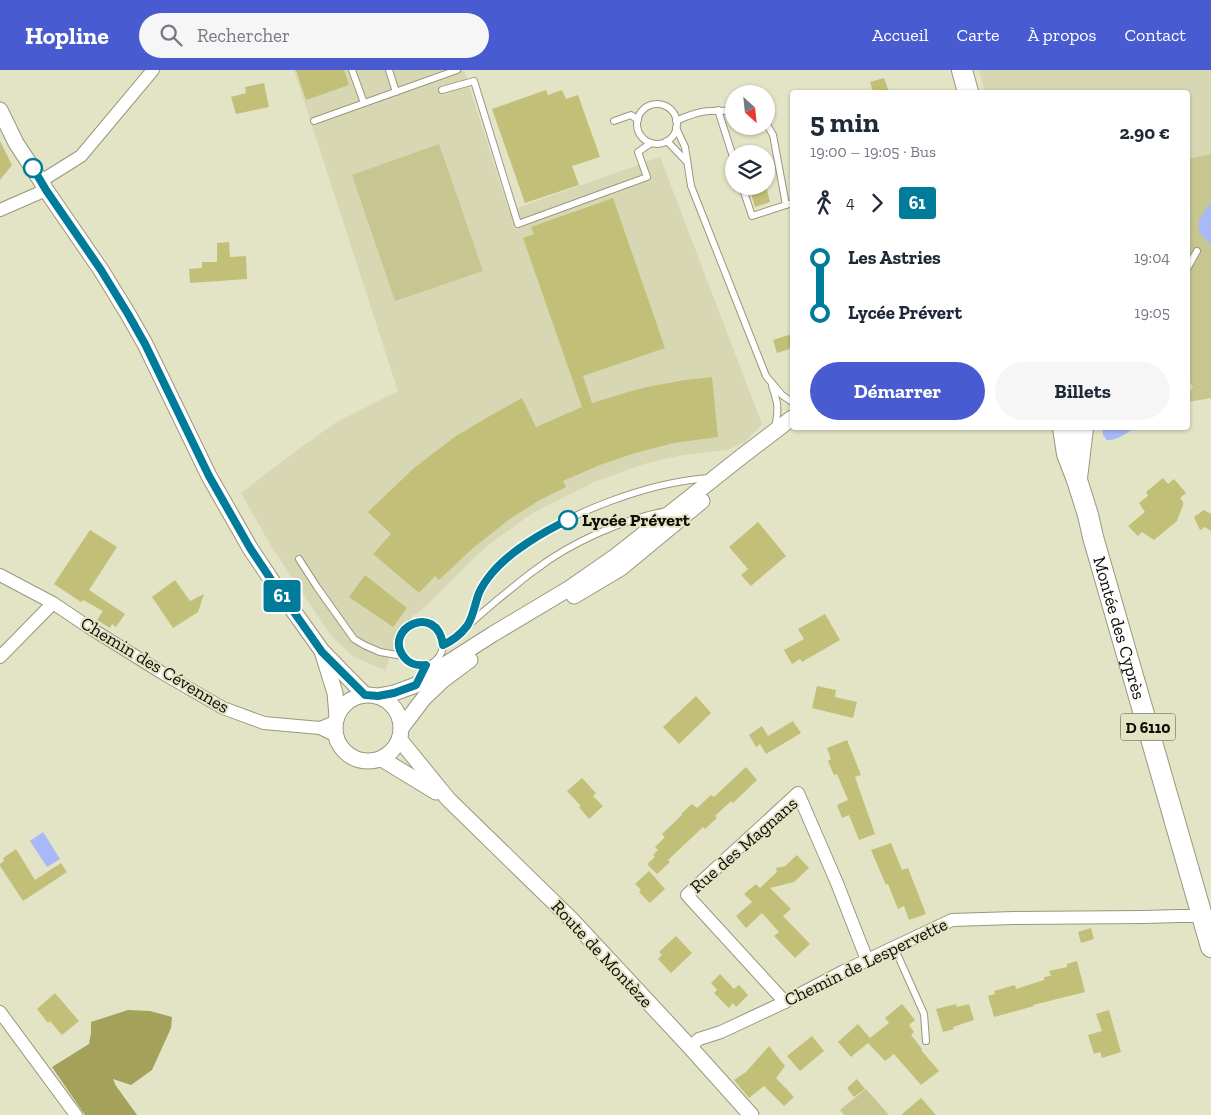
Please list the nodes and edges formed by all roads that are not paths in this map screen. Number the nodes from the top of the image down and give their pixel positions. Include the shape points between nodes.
1 (153, 70) edge
2 (352, 70) edge
3 (389, 70) edge
4 (457, 70) edge
5 (962, 70) edge
6 (442, 90) dead end
7 (967, 90) edge
8 (396, 92) junction
9 (364, 103) junction
10 (0, 110) edge
11 (718, 110) junction
12 (725, 110) edge
13 (638, 120) junction
14 (314, 121) dead end
15 (614, 121) dead end
16 (676, 124) junction
17 (773, 135) edge
18 (667, 141) junction
19 (651, 143) junction
20 (729, 145) edge
21 (686, 162) junction
22 (44, 185) junction
23 (745, 195) edge
24 (789, 204) edge
25 (0, 210) edge
26 (1197, 251) dead end
27 (1190, 263) edge
28 (771, 382) junction
29 (790, 400) edge
30 (790, 419) edge
31 (794, 430) edge
32 (1063, 430) edge
33 (1083, 430) edge
34 (774, 431) junction
35 (714, 478) junction
36 (1077, 480) junction
37 (675, 509) junction
38 (299, 559) dead end
39 (0, 575) edge
40 (53, 603) junction
41 (468, 626) junction
42 (443, 645) junction
43 (322, 652) junction
44 (403, 656) junction
45 (0, 657) edge
46 (426, 665) junction
47 (416, 685) junction
48 (372, 695) junction
49 (336, 725) junction
50 (401, 734) junction
51 (382, 759) junction
52 (448, 799) junction
53 (1207, 916) edge
54 (894, 947) junction
55 (1211, 947) edge
56 (867, 960) junction
57 (785, 1002) junction
58 (0, 1012) edge
59 (926, 1041) dead end
60 (690, 1047) junction
61 (76, 1115) edge
62 (751, 1115) edge

1 - 22 street via 81,156
2 - 9 lane
3 - 8 lane
4 - 8 lane
5 - 7 main road
6 - 19 lane via 474,81 518,224 647,177 638,152
8 - 9 lane
9 - 14 lane
10 - 22 street via 16,143
11 - 12 lane
11 - 16 lane via 699,111
11 - 20 lane
13 - 15 lane via 630,115
13 - 16 lane via 650,105 657,105 674,114
13 - 19 lane via 641,136
16 - 18 lane
16 - 21 lane via 685,147
17 - 24 lane
18 - 19 lane
18 - 21 lane
21 - 28 lane via 691,186
22 - 25 street
22 - 43 street via 128,314 209,476 250,548
23 - 24 lane via 752,216
26 - 27 lane
28 - 29 lane
28 - 34 lane via 778,406
30 - 34 street
31 - 50 street via 728,478 621,568 506,637 443,680 424,698
32 - 36 main road, Montée des Cyprès / D 6110 via 1066,454
33 - 36 main road, Montée des Cyprès / D 6110
34 - 35 street
35 - 37 street
35 - 41 lane via 645,490 554,526 492,572 479,592
36 - 53 main road, Montée des Cyprès / D 6110
37 - 41 lane via 634,520 573,546 535,569
37 - 47 street via 578,582
38 - 44 lane via 354,639 380,652
39 - 40 street, Chemin des Cévennes
40 - 45 street
40 - 49 street, Chemin des Cévennes via 223,708 264,723 320,728
41 - 42 lane via 452,642
42 - 44 lane via 438,630 426,622 418,622 411,624 401,635 399,642
42 - 46 lane via 438,658
43 - 48 street
43 - 49 street via 335,693
44 - 46 lane via 413,664
46 - 47 lane
47 - 48 street via 394,693
48 - 49 street via 356,697 348,702 342,708
48 - 50 street via 388,701 395,708 400,717
49 - 51 street via 341,747 349,755 370,762
50 - 51 street via 395,748
50 - 52 street, Route de Montèze
51 - 52 street, Route de Montèze
52 - 60 street, Route de Montèze via 571,919
53 - 54 street, Chemin de Lespervette via 952,920
53 - 55 main road, Montée des Cyprès / D 6110
54 - 56 street, Chemin de Lespervette
54 - 59 lane via 924,1014
56 - 57 street, Chemin de Lespervette
56 - 57 street, Rue des Magnans via 798,793 687,896
57 - 60 street, Chemin de Lespervette via 700,1039
58 - 61 street
60 - 62 street, Route de Montèze

